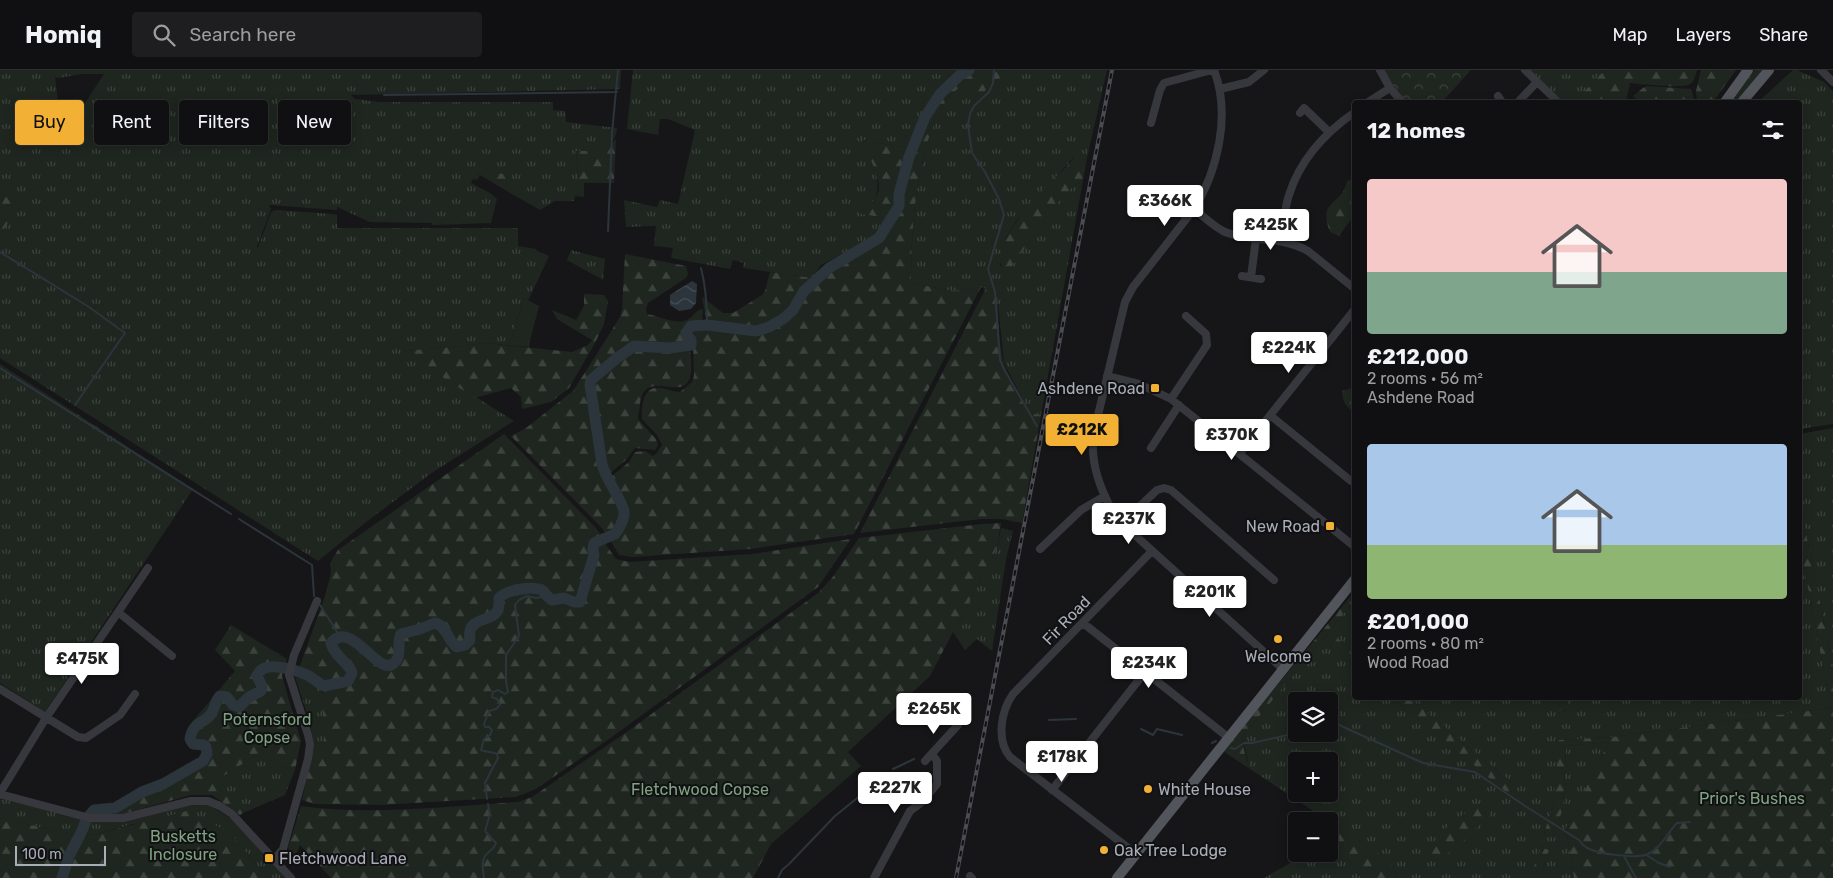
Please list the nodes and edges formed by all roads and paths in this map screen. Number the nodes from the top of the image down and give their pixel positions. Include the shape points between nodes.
1 (1213, 70) edge
2 (1264, 70) edge
3 (1380, 70) edge
4 (1525, 70) edge
5 (1748, 70) edge
6 (1769, 70) edge
7 (1821, 70) edge
8 (1537, 82) junction
9 (1833, 82) edge
10 (1390, 88) junction
11 (1220, 89) junction
12 (1371, 100) edge
13 (1400, 100) edge
14 (1520, 100) edge
15 (1556, 100) edge
16 (1726, 100) edge
17 (1744, 100) edge
18 (1303, 109) dead end
19 (1352, 114) edge
20 (1151, 123) dead end
21 (1329, 132) junction
22 (1154, 190) dead end
23 (1194, 209) junction
24 (1186, 217) junction
25 (1256, 238) junction
26 (1282, 240) junction
27 (1242, 276) dead end
28 (1251, 278) junction
29 (1260, 279) dead end
30 (1352, 287) edge
31 (1352, 313) edge
32 (1186, 316) dead end
33 (1106, 376) junction
34 (1171, 399) junction
35 (1179, 405) junction
36 (1271, 416) junction
37 (1151, 448) dead end
38 (1240, 453) junction
39 (1351, 481) dead end
40 (1105, 496) junction
41 (1122, 523) junction
42 (1352, 545) edge
43 (1040, 549) dead end
44 (1152, 551) junction
45 (148, 568) dead end
46 (1274, 580) dead end
47 (1352, 583) edge
48 (317, 601) dead end
49 (118, 612) junction
50 (1083, 623) junction
51 (172, 656) dead end
52 (1283, 669) junction
53 (1145, 672) junction
54 (0, 689) edge
55 (135, 694) dead end
56 (46, 718) junction
57 (958, 726) dead end
58 (1229, 738) junction
59 (932, 754) junction
60 (925, 761) dead end
61 (1052, 790) junction
62 (0, 793) edge
63 (1136, 854) junction
64 (274, 860) junction
65 (291, 878) edge
66 (874, 878) edge
67 (1117, 878) edge

1 - 11 street
1 - 20 street via 1164,83
2 - 11 street via 1249,82
3 - 10 street
4 - 8 street
5 - 16 main road
6 - 17 main road
7 - 9 street
8 - 14 street
8 - 15 street
10 - 12 street
10 - 13 street
11 - 23 street via 1220,131 1216,154
18 - 21 street
19 - 21 street
21 - 26 street via 1295,178 1288,199
22 - 24 street
23 - 24 street
23 - 25 street via 1224,231
24 - 33 street via 1126,298
25 - 26 street
25 - 28 street
26 - 30 street via 1308,251
27 - 28 street
28 - 29 street
31 - 36 street
32 - 34 street via 1206,334 1207,345
33 - 34 street via 1146,386
33 - 40 street via 1092,449
34 - 35 street
35 - 37 street
35 - 38 street
36 - 38 street
36 - 39 street
38 - 42 street
40 - 41 street
40 - 43 street via 1080,510
41 - 44 street
41 - 46 street via 1157,490 1171,490 1269,571
44 - 50 street, Fir Road
44 - 52 street
45 - 49 street
47 - 52 main road
48 - 64 street via 288,675 308,735 309,751 285,843
49 - 51 street
49 - 56 street
50 - 53 street
50 - 61 street, Fir Road via 1013,694 1004,712 1001,735 1006,753
52 - 58 main road
53 - 58 street
53 - 61 street
54 - 56 street
55 - 56 street via 120,716 86,738 78,737
56 - 62 street
57 - 59 street
58 - 63 main road
59 - 60 street
59 - 66 street via 937,761 937,784 910,811
61 - 63 street
62 - 64 street via 88,817 123,818 191,801 208,801 232,814
63 - 67 main road
64 - 65 street

